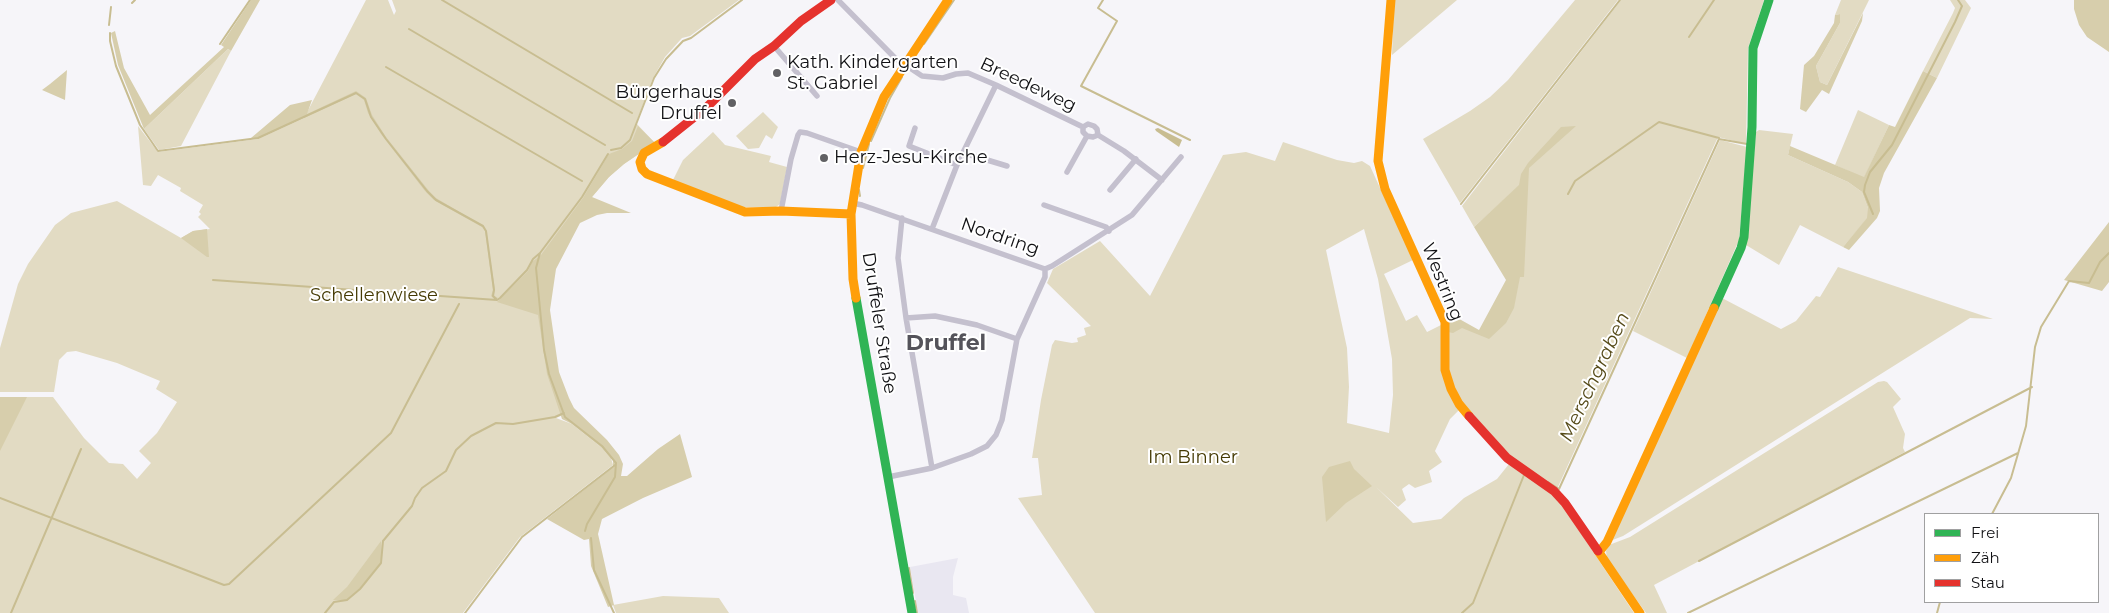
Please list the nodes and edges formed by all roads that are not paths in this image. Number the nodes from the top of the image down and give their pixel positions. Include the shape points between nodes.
1 (831, 0) edge
2 (838, 0) edge
3 (948, 0) edge
4 (1390, 0) edge
5 (1769, 0) edge
6 (774, 46) junction
7 (904, 65) junction
8 (996, 85) junction
9 (816, 96) dead end
10 (1083, 127) junction
11 (915, 128) dead end
12 (1098, 135) junction
13 (1087, 136) junction
14 (861, 152) junction
15 (964, 153) junction
16 (1181, 157) dead end
17 (1136, 158) junction
18 (957, 165) junction
19 (1007, 166) dead end
20 (1067, 172) dead end
21 (1162, 180) junction
22 (1110, 190) dead end
23 (852, 203) junction
24 (1044, 205) dead end
25 (781, 210) junction
26 (850, 214) junction
27 (902, 218) junction
28 (932, 229) junction
29 (1109, 231) junction
30 (1045, 269) junction
31 (906, 318) junction
32 (1017, 339) junction
33 (932, 468) junction
34 (888, 477) junction
35 (1599, 552) junction
36 (912, 613) edge
37 (1640, 613) edge

1 - 6 street
2 - 7 street, Breedeweg
3 - 7 street, Druffeler Straße
4 - 35 street, Westring via 1378,161 1385,189 1444,322 1445,370 1451,389 1459,404 1507,458 1560,496
5 - 35 street via 1753,48 1752,127 1741,248 1607,542
6 - 9 street
6 - 25 street via 755,59 708,107 644,153 640,162 647,174 745,212
7 - 8 street, Breedeweg via 922,76 933,78 968,73
7 - 14 street, Druffeler Straße via 884,97
8 - 10 street, Breedeweg
8 - 15 street
10 - 12 street, Breedeweg via 1088,124 1094,126
10 - 13 street, Breedeweg
11 - 18 street via 909,146
12 - 13 street, Breedeweg
12 - 17 street, Breedeweg
13 - 20 street, Breedeweg
14 - 23 street, Druffeler Straße
14 - 25 street via 800,132
15 - 18 street
15 - 19 street
16 - 21 street
17 - 21 street, Breedeweg
17 - 22 street
18 - 28 street
21 - 29 street via 1132,215
23 - 26 street, Druffeler Straße
23 - 27 street, Nordring
24 - 29 street via 1106,227
25 - 26 street
26 - 34 street, Druffeler Straße via 853,279
27 - 28 street, Nordring
27 - 31 street via 898,258
28 - 30 street, Nordring
29 - 30 street
30 - 32 street, Nordring via 1045,277
31 - 32 street via 935,316 977,325
31 - 33 street
32 - 33 street, Nordring via 1002,420 996,435 982,450
33 - 34 street, Nordring
34 - 36 street, Druffeler Straße
35 - 37 street, Westring

